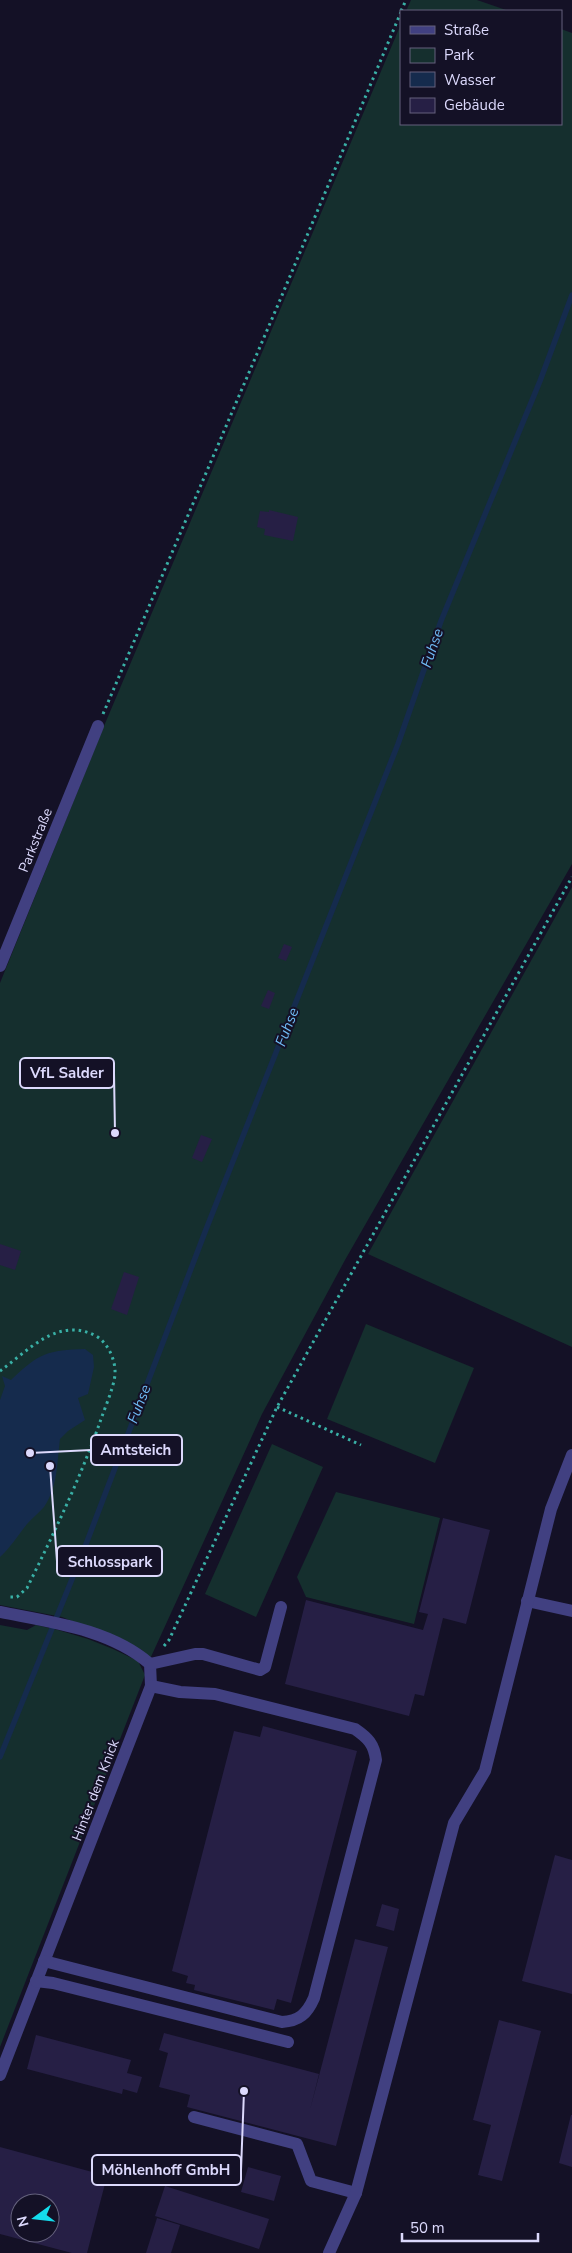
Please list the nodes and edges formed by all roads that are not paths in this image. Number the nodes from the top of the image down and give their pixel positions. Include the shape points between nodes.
1 (98, 726) road end
2 (0, 966) edge
3 (572, 1455) edge
4 (527, 1601) junction
5 (281, 1607) dead end
6 (572, 1611) edge
7 (0, 1612) edge
8 (150, 1664) junction
9 (151, 1686) junction
10 (44, 1961) junction
11 (36, 1981) junction
12 (288, 2042) dead end
13 (0, 2075) edge
14 (194, 2118) dead end
15 (356, 2193) junction
16 (329, 2253) edge

1 - 2 street, Parkstraße
3 - 4 street via 551,1508
4 - 6 street
4 - 15 street via 484,1771 454,1823
5 - 8 street via 265,1667 260,1670 203,1654
7 - 8 street via 88,1632 136,1652
8 - 9 street, Hinter dem Knick
9 - 10 street, Hinter dem Knick
9 - 10 street via 215,1694 355,1730 368,1738 375,1748 376,1760 314,1998 301,2018 282,2022
10 - 11 street, Hinter dem Knick
11 - 12 street
11 - 13 street, Hinter dem Knick
14 - 15 street via 297,2144 311,2181
15 - 16 street

